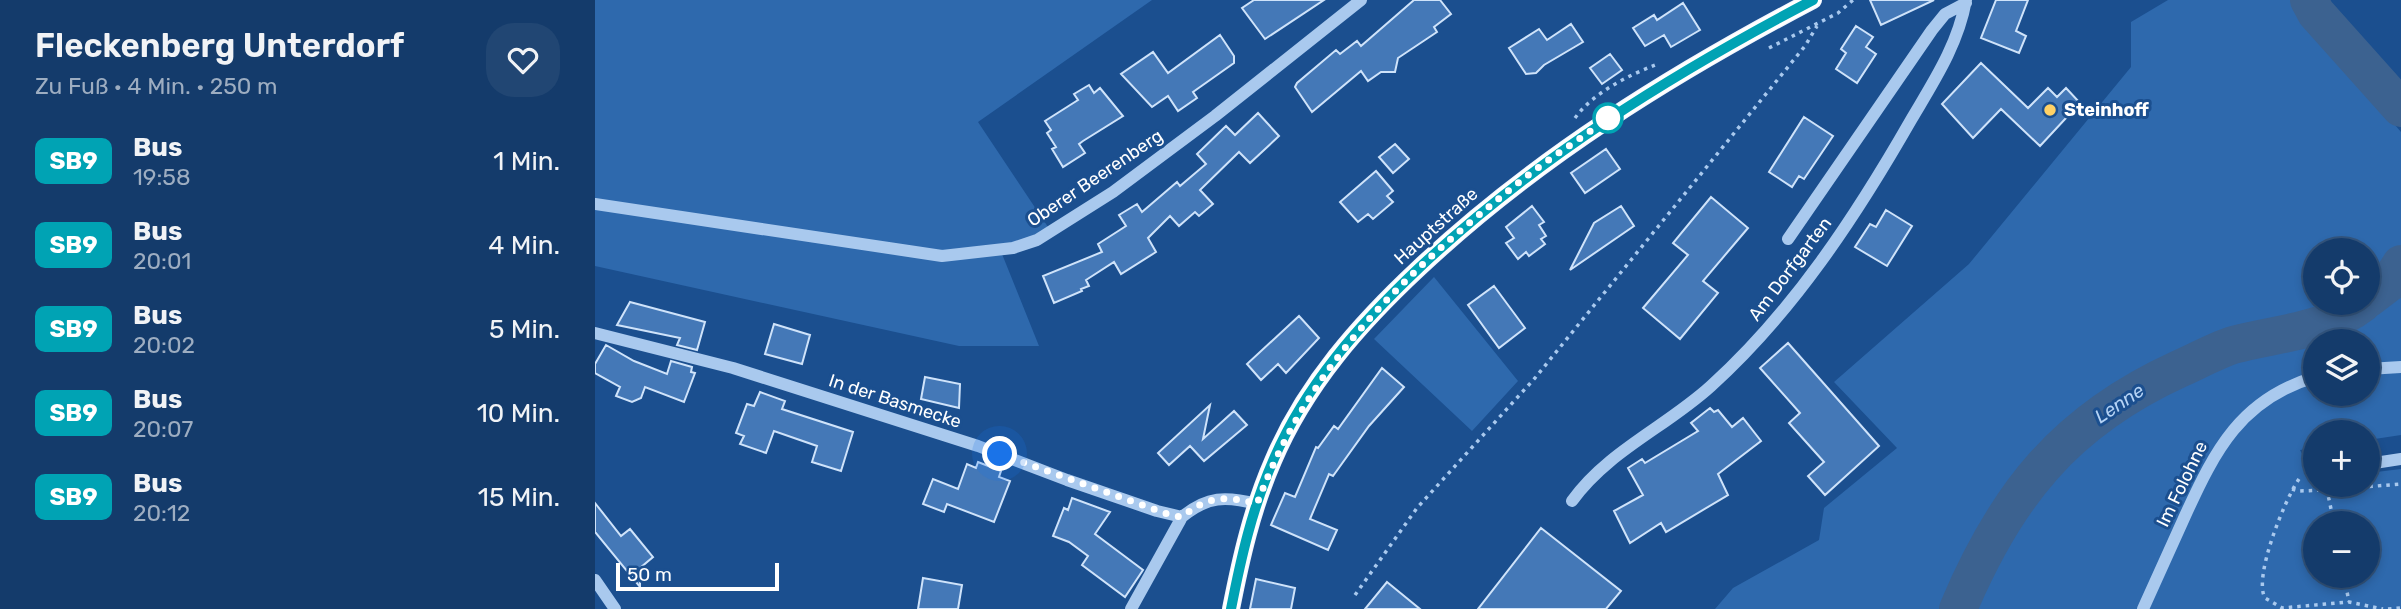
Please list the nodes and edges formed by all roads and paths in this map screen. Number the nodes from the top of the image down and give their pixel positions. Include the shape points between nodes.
1 (1361, 0) edge
2 (1813, 0) edge
3 (1853, 0) edge
4 (1966, 1) edge
5 (1818, 24) junction
6 (1767, 49) dead end
7 (595, 204) edge
8 (1788, 239) dead end
9 (595, 333) edge
10 (2401, 367) edge
11 (2380, 368) edge
12 (2303, 380) edge
13 (2401, 459) edge
14 (2380, 462) edge
15 (2303, 475) edge
16 (2401, 484) edge
17 (2380, 486) edge
18 (2292, 489) junction
19 (2303, 491) edge
20 (1572, 501) dead end
21 (1257, 504) junction
22 (1182, 517) junction
23 (595, 580) edge
24 (2346, 588) edge
25 (1355, 595) dead end
26 (2349, 602) junction
27 (2307, 608) edge
28 (2372, 608) edge
29 (2401, 608) edge
30 (615, 609) edge
31 (1131, 609) edge
32 (1231, 609) edge
33 (2143, 609) edge
34 (2386, 609) edge

1 - 7 street, Oberer Beerenberg via 1113,192 1037,240 1013,248 942,256
2 - 21 main road, Hauptstraße via 1608,118 1524,178 1448,241 1375,310 1332,360 1273,460
3 - 5 path
4 - 8 street, Am Dorfgarten via 1932,30
4 - 20 street, Am Dorfgarten via 1955,40 1901,138 1858,207 1769,328 1705,391 1593,475
5 - 6 path
5 - 25 path via 1805,46 1535,378 1417,508
9 - 22 street, In der Basmecke via 733,368
10 - 11 street
12 - 33 street, Im Folohne via 2261,402 2217,450
13 - 14 street
15 - 18 path
16 - 17 path
18 - 19 path
18 - 27 path via 2274,531 2262,593 2282,608
21 - 22 street via 1233,497 1212,498
21 - 32 main road, Hauptstraße
22 - 31 street
23 - 30 street
24 - 26 path
26 - 27 path
26 - 28 path
28 - 34 path
29 - 34 path

